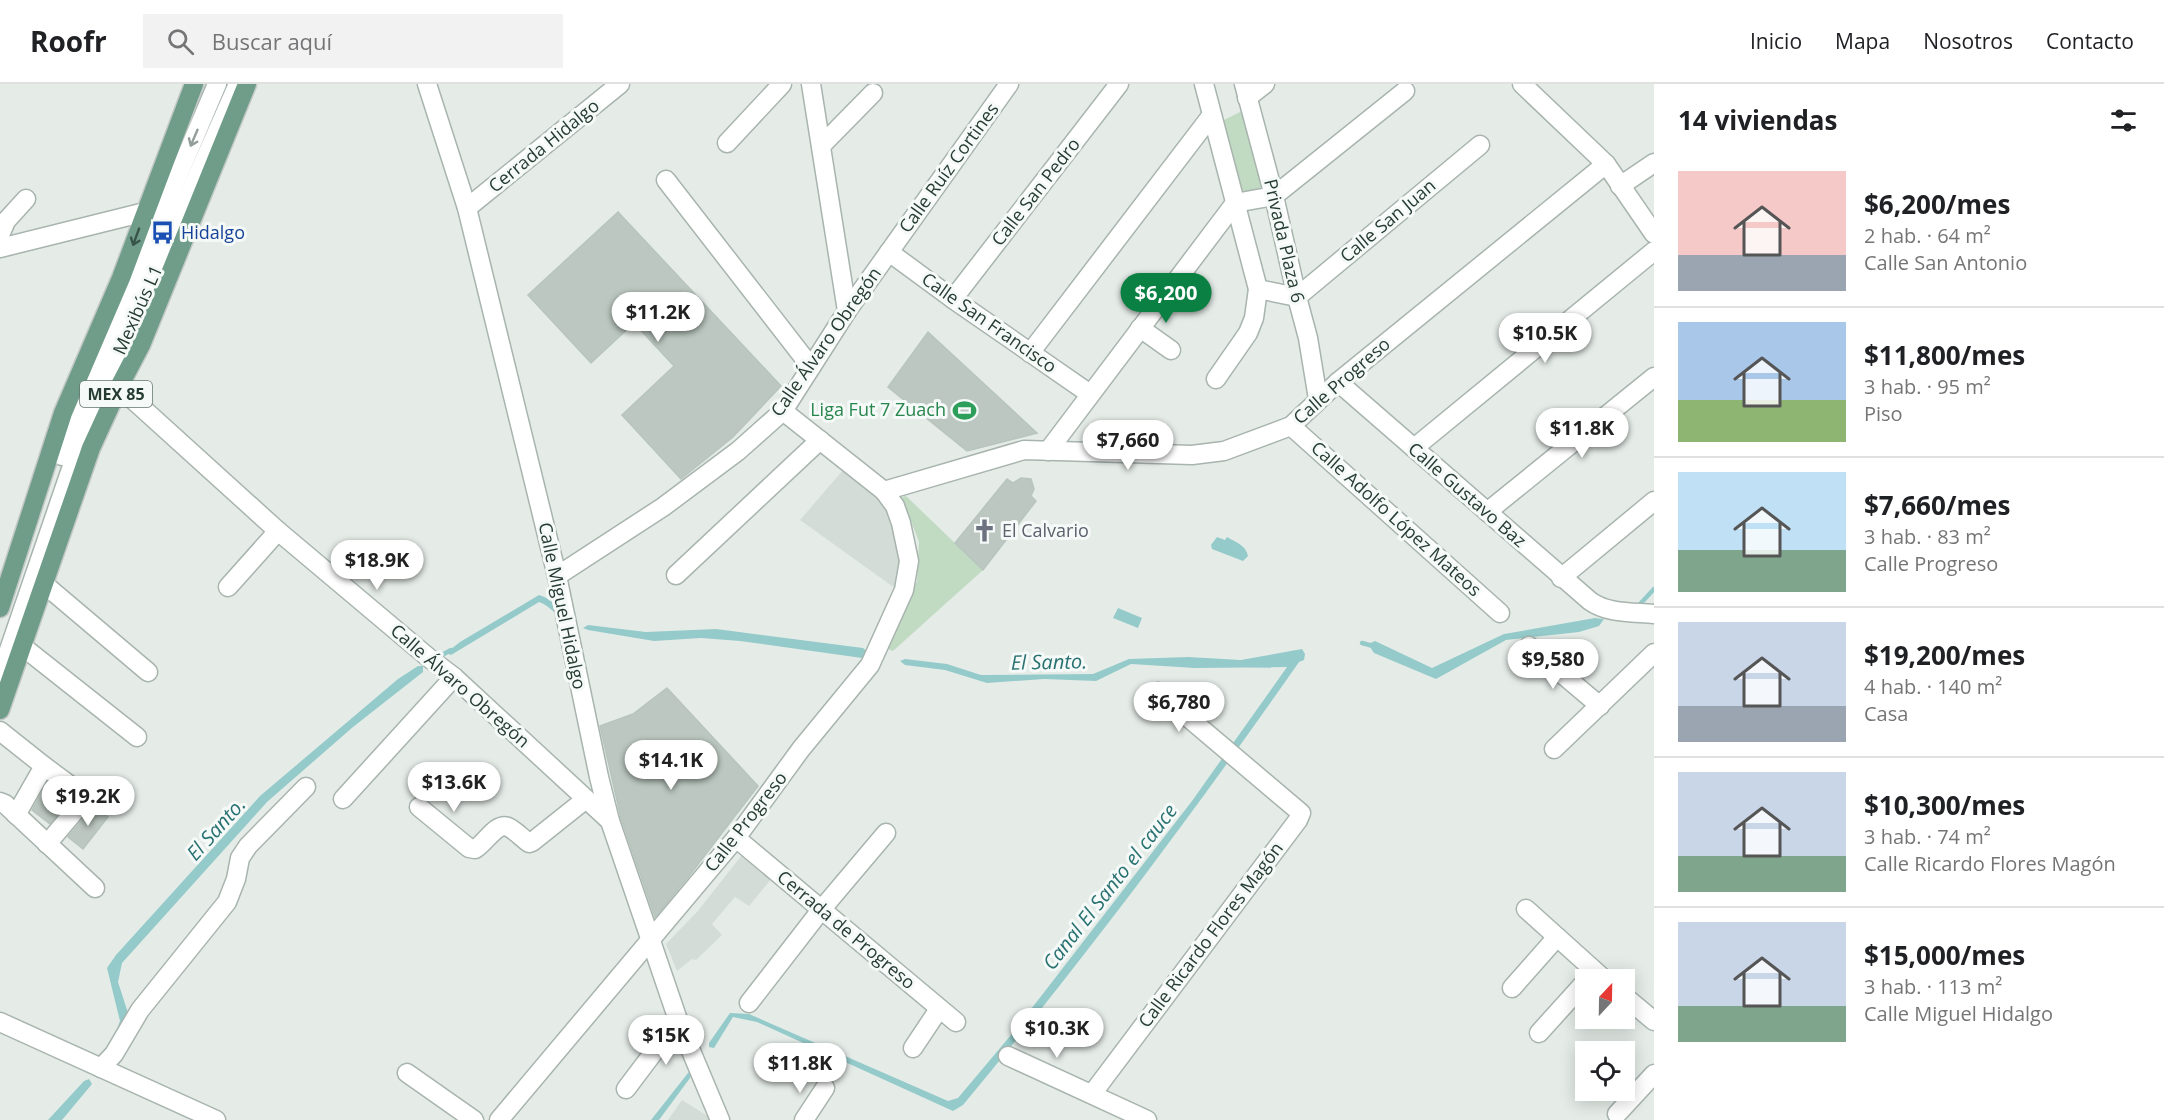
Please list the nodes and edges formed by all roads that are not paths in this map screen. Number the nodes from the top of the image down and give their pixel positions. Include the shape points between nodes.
1 (194, 84) edge
2 (217, 84) edge
3 (238, 84) edge
4 (247, 84) edge
5 (427, 84) edge
6 (620, 84) edge
7 (782, 84) edge
8 (811, 84) edge
9 (1009, 84) edge
10 (1119, 84) edge
11 (1204, 84) edge
12 (1265, 84) edge
13 (1521, 84) edge
14 (1245, 91) edge
15 (1405, 91) dead end
16 (873, 93) dead end
17 (1211, 116) junction
18 (727, 143) dead end
19 (1480, 145) dead end
20 (821, 146) junction
21 (1654, 163) edge
22 (1605, 164) junction
23 (666, 180) dead end
24 (1620, 186) junction
25 (1274, 196) junction
26 (26, 199) dead end
27 (1235, 203) junction
28 (467, 208) junction
29 (145, 212) junction
30 (1654, 234) edge
31 (1, 242) edge
32 (1654, 251) edge
33 (889, 252) junction
34 (1258, 289) junction
35 (1297, 297) junction
36 (953, 299) junction
37 (847, 311) junction
38 (1140, 328) junction
39 (1171, 350) dead end
40 (1030, 352) junction
41 (811, 367) junction
42 (1654, 377) edge
43 (1216, 378) dead end
44 (1338, 382) junction
45 (119, 387) junction
46 (1090, 394) junction
47 (1318, 399) junction
48 (783, 411) junction
49 (1291, 426) junction
50 (820, 440) junction
51 (1414, 448) junction
52 (1048, 451) junction
53 (884, 491) junction
54 (1654, 501) edge
55 (1487, 512) junction
56 (278, 531) junction
57 (676, 575) dead end
58 (557, 576) junction
59 (1561, 578) junction
60 (44, 584) junction
61 (228, 587) dead end
62 (0, 608) edge
63 (1500, 613) dead end
64 (1654, 614) edge
65 (22, 646) junction
66 (1529, 646) dead end
67 (0, 647) edge
68 (1654, 653) edge
69 (148, 672) dead end
70 (0, 676) edge
71 (454, 677) junction
72 (1158, 692) dead end
73 (1600, 706) junction
74 (0, 710) edge
75 (0, 732) edge
76 (137, 737) dead end
77 (1554, 749) dead end
78 (44, 766) junction
79 (306, 787) dead end
80 (343, 799) dead end
81 (586, 799) junction
82 (0, 802) edge
83 (419, 807) dead end
84 (16, 814) junction
85 (610, 822) junction
86 (886, 833) dead end
87 (736, 838) junction
88 (48, 844) junction
89 (95, 888) dead end
90 (1526, 909) dead end
91 (822, 910) junction
92 (1557, 937) junction
93 (651, 939) junction
94 (1585, 969) edge
95 (1512, 988) dead end
96 (1575, 996) edge
97 (749, 1003) dead end
98 (1635, 1005) edge
99 (939, 1009) junction
100 (678, 1020) junction
101 (1654, 1021) edge
102 (0, 1022) edge
103 (956, 1022) dead end
104 (1539, 1033) dead end
105 (914, 1048) dead end
106 (1008, 1056) dead end
107 (101, 1068) junction
108 (407, 1073) dead end
109 (1653, 1077) edge
110 (825, 1088) dead end
111 (626, 1089) dead end
112 (1092, 1094) junction
113 (1617, 1114) dead end
114 (216, 1120) edge
115 (474, 1120) edge
116 (499, 1120) edge
117 (720, 1120) edge
118 (804, 1120) edge
119 (1147, 1120) edge

1 - 29 main road, MEX 85
2 -> 67 street, Mexibús L1 via 72,426
3 - 70 street, Mexibús L1 via 82,437
4 - 45 main road, MEX 85 via 141,345
5 - 28 street, Calle Miguel Hidalgo
6 - 28 street, Cerrada Hidalgo
7 - 18 street
8 - 20 street
9 - 33 street, Calle Ruíz Cortines
10 - 36 street, Calle San Pedro
11 - 17 street
12 - 14 street
13 - 22 street
14 - 25 street, Privada Plaza 6
15 - 25 street
16 - 20 street
17 - 27 street
17 - 40 street
19 - 35 street, Calle San Juan
20 - 37 street
21 - 24 street
22 - 24 street
22 - 44 street, Calle Progreso
23 - 41 street
24 - 30 street
25 - 27 street
25 - 35 street, Privada Plaza 6
26 - 31 street via 6,220
27 - 34 street
27 - 38 street
28 - 58 street, Calle Miguel Hidalgo
29 - 31 street
29 -> 62 main road, MEX 85 via 63,413
32 - 51 street
33 - 36 street, Calle San Francisco
33 - 37 street, Calle Álvaro Obregón
34 - 35 street
34 - 43 street via 1248,333
35 - 47 street, Privada Plaza 6
36 - 40 street, Calle San Francisco
37 - 41 street, Calle Álvaro Obregón
38 - 39 street
38 - 46 street
40 - 46 street, Calle San Francisco
41 - 48 street, Calle Álvaro Obregón
42 - 55 street
44 - 47 street, Calle Progreso
44 - 51 street, Calle Gustavo Baz
45 - 56 street, Calle Álvaro Obregón
45 - 60 main road, MEX 85 via 91,448
46 - 52 street
47 - 49 street, Calle Progreso
48 - 50 street, Calle Progreso
48 - 58 street, Calle Álvaro Obregón via 738,451 663,507
49 - 52 street, Calle Progreso via 1224,451 1192,455
49 - 63 street, Calle Adolfo López Mateos
50 - 53 street, Calle Progreso
50 - 57 street
51 - 55 street, Calle Gustavo Baz
52 - 53 street, Calle Progreso via 1024,450
53 - 87 street, Calle Progreso via 895,506 909,561 904,590 870,665 801,749
54 - 59 street
55 - 59 street, Calle Gustavo Baz
56 - 61 street
56 - 71 street, Calle Álvaro Obregón
58 - 85 street, Calle Miguel Hidalgo
59 - 64 street, Calle Gustavo Baz via 1598,607
60 - 65 main road, MEX 85
60 - 69 street
65 - 74 main road, MEX 85
65 - 76 street
66 - 73 street
68 - 73 street
71 - 80 street
71 - 81 street, Calle Álvaro Obregón
72 - 112 street, Calle Ricardo Flores Magón via 1301,813
73 - 77 street
75 - 78 street
78 - 84 street
78 - 88 street via 82,797 80,805
79 - 107 street via 248,846 240,858 227,902 140,1011
81 - 83 street via 532,842 504,826 476,849 469,848
81 - 85 street, Calle Álvaro Obregón
82 - 84 street
84 - 88 street
85 - 93 street, Calle Miguel Hidalgo
86 - 91 street
87 - 91 street, Cerrada de Progreso
87 - 93 street, Calle Progreso
88 - 89 street
90 - 92 street
91 - 97 street
91 - 99 street, Cerrada de Progreso
92 - 94 street
92 - 95 street
93 - 100 street, Calle Miguel Hidalgo
93 - 116 street, Calle Progreso
96 - 104 street
98 - 101 street
99 - 103 street, Cerrada de Progreso
99 - 105 street
100 - 111 street
100 - 117 street, Calle Miguel Hidalgo
102 - 107 street
106 - 112 street
107 - 114 street
108 - 115 street
109 - 113 street
110 - 118 street
112 - 119 street

